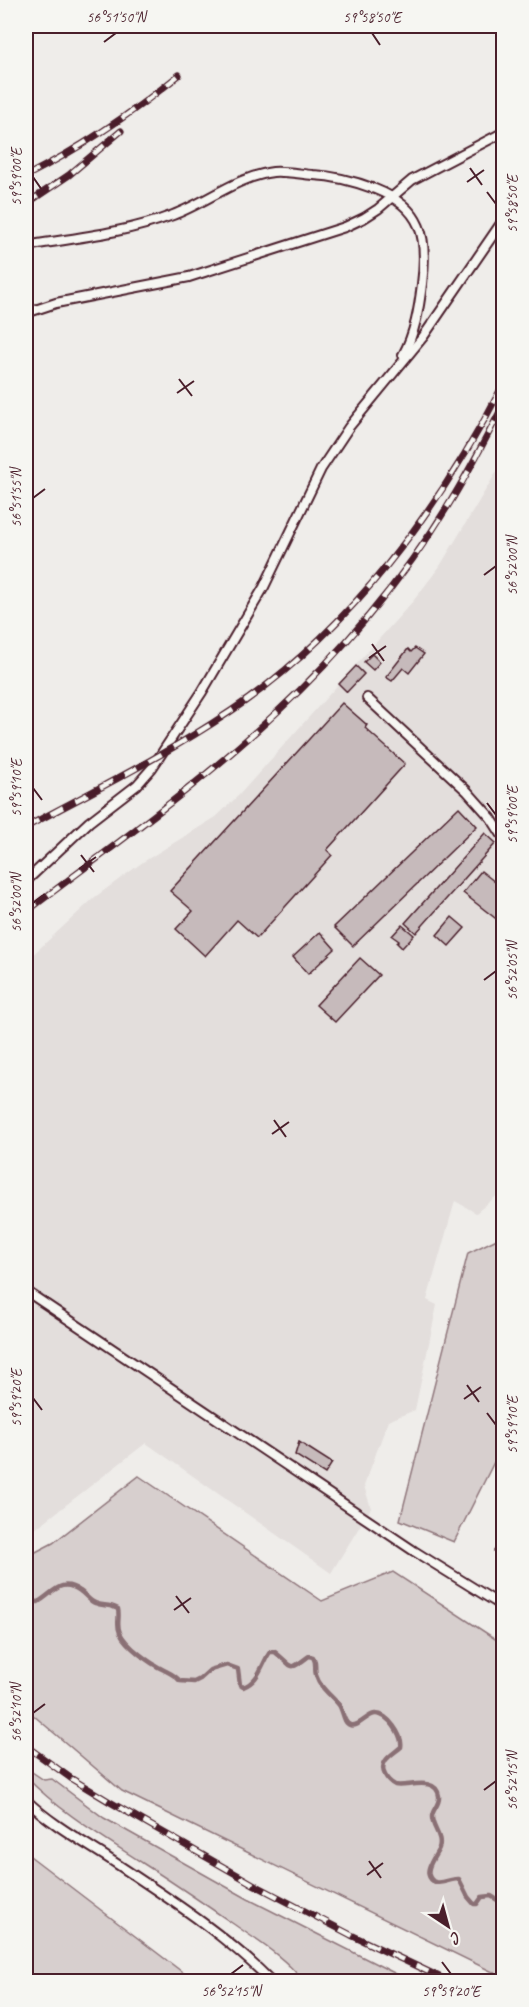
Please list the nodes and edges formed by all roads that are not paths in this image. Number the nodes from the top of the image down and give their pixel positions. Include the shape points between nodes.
1 (504, 132) edge
2 (393, 196) junction
3 (504, 219) edge
4 (26, 246) edge
5 (26, 313) edge
6 (397, 367) junction
7 (367, 698) dead end
8 (504, 838) edge
9 (26, 881) edge
10 (26, 1291) edge
11 (504, 1607) edge
12 (26, 1800) edge
13 (272, 1982) edge

1 - 2 lane via 412,180
2 - 4 lane via 337,176 274,172 251,177 201,204 141,226
2 - 5 lane via 364,218 345,226 222,268 56,303
2 - 6 lane via 416,219 424,265 415,324
3 - 6 lane via 444,308
6 - 9 lane via 321,469 264,587 152,768
7 - 8 lane via 467,791
10 - 11 lane
12 - 13 lane via 203,1923

